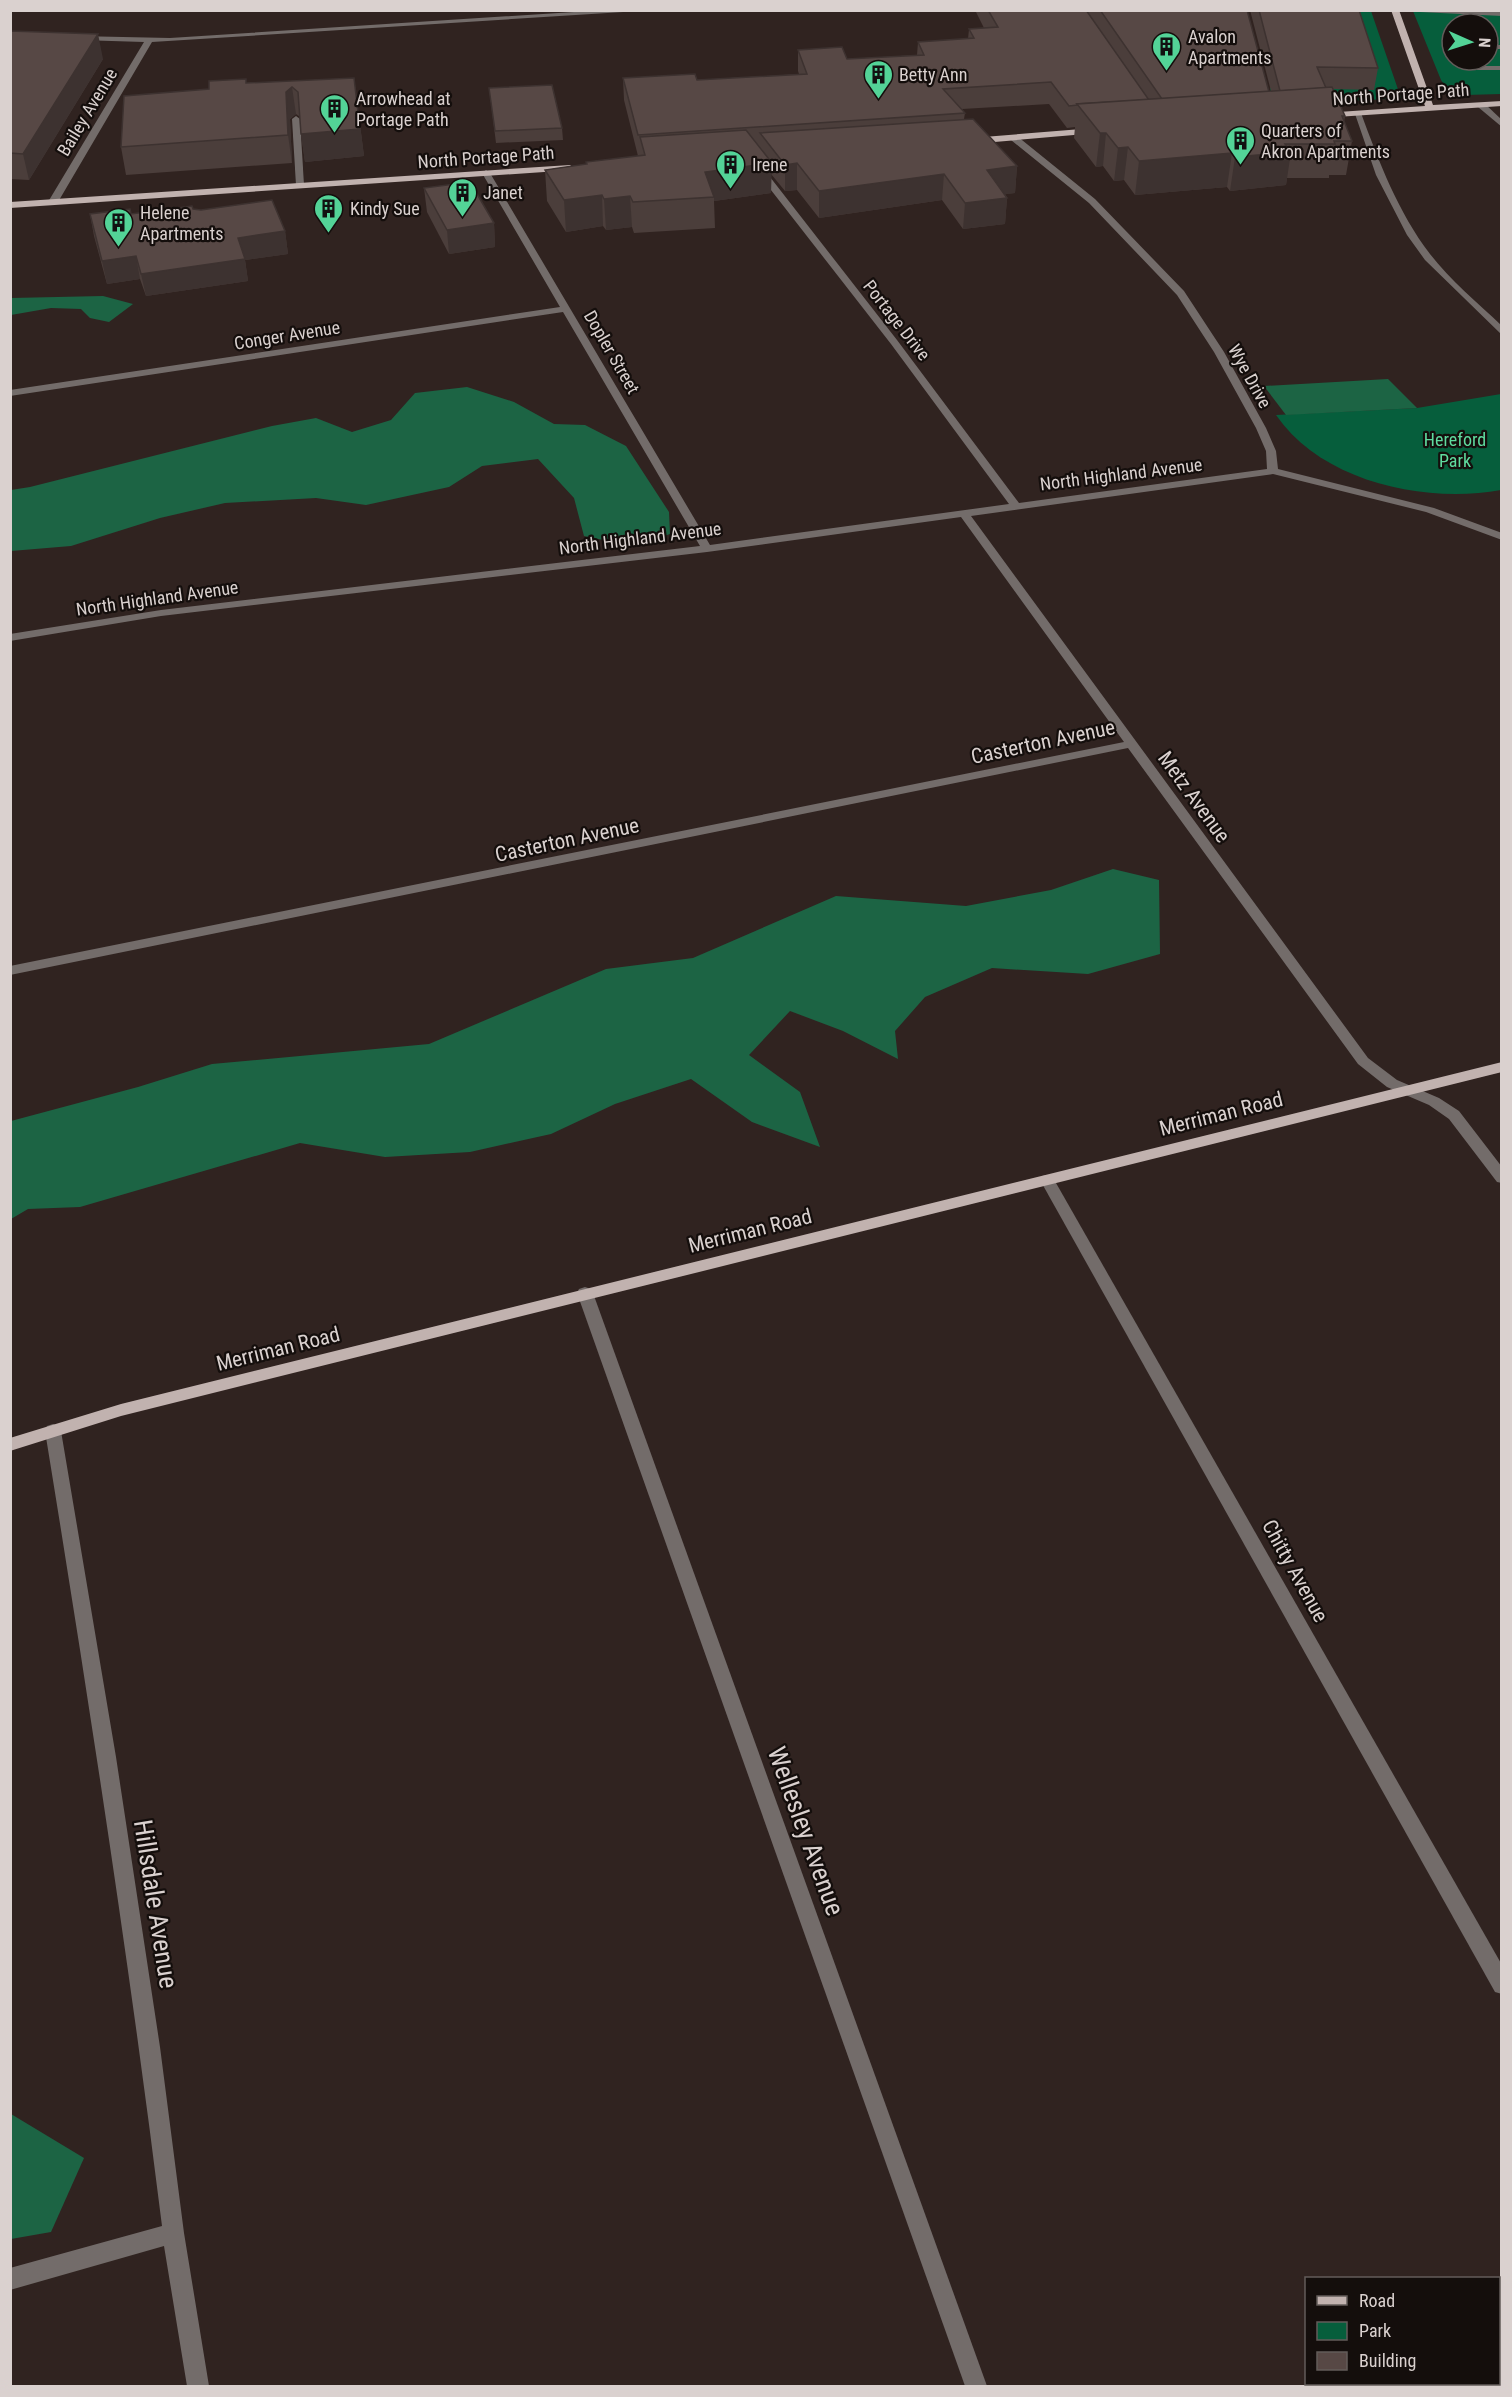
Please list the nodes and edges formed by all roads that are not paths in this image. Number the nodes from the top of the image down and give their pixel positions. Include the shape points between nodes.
1 (651, 10) edge
2 (1395, 10) edge
3 (1420, 10) edge
4 (1502, 14) edge
5 (70, 37) edge
6 (150, 39) junction
7 (1502, 104) edge
8 (1481, 105) junction
9 (1430, 108) junction
10 (1358, 114) junction
11 (1315, 116) edge
12 (296, 119) edge
13 (1502, 125) edge
14 (1100, 131) edge
15 (1014, 138) junction
16 (961, 141) edge
17 (753, 160) edge
18 (579, 167) edge
19 (486, 173) junction
20 (300, 185) junction
21 (53, 202) junction
22 (10, 205) edge
23 (567, 309) junction
24 (1502, 332) edge
25 (10, 393) edge
26 (1273, 471) junction
27 (1016, 506) junction
28 (964, 514) junction
29 (1502, 537) edge
30 (707, 549) junction
31 (10, 638) edge
32 (1130, 744) junction
33 (10, 971) edge
34 (1502, 1067) edge
35 (1405, 1090) junction
36 (1502, 1178) edge
37 (1047, 1180) junction
38 (585, 1293) junction
39 (54, 1431) junction
40 (10, 1445) edge
41 (1502, 1985) edge
42 (173, 2233) junction
43 (10, 2279) edge
44 (198, 2386) edge
45 (976, 2386) edge

1 - 6 street
2 - 9 main road
3 - 4 street
5 - 6 street
6 - 21 street, Bailey Avenue
7 - 8 main road, North Portage Path
8 - 9 main road, North Portage Path
8 - 13 street
9 - 10 main road, North Portage Path
10 - 11 main road, North Portage Path
10 - 24 street via 1380,175 1412,235 1428,258
12 - 20 street
14 - 15 main road
15 - 16 main road
15 - 26 street, Wye Drive via 1092,201 1181,293 1261,428 1271,451
17 - 27 street, Portage Drive
18 - 19 main road, North Portage Path
19 - 20 main road, North Portage Path
19 - 23 street, Dopler Street
20 - 21 main road, North Portage Path
21 - 22 main road, North Portage Path
23 - 25 street, Conger Avenue
23 - 30 street, Dopler Street
26 - 27 street, North Highland Avenue
26 - 29 street via 1430,510
27 - 28 street, North Highland Avenue
28 - 30 street, North Highland Avenue
28 - 32 street, Metz Avenue
30 - 31 street, North Highland Avenue via 161,613
32 - 33 street, Casterton Avenue
32 - 35 street, Metz Avenue via 1363,1061
34 - 35 main road, Merriman Road
35 - 36 street, Metz Avenue via 1432,1099 1454,1114
35 - 37 main road, Merriman Road
37 - 38 main road, Merriman Road
37 - 41 street, Chitty Avenue
38 - 39 main road, Merriman Road via 121,1410
38 - 45 street, Wellesley Avenue
39 - 40 main road, Merriman Road
39 - 42 street, Hillsdale Avenue via 107,1757
42 - 43 street
42 - 44 street, Hillsdale Avenue

